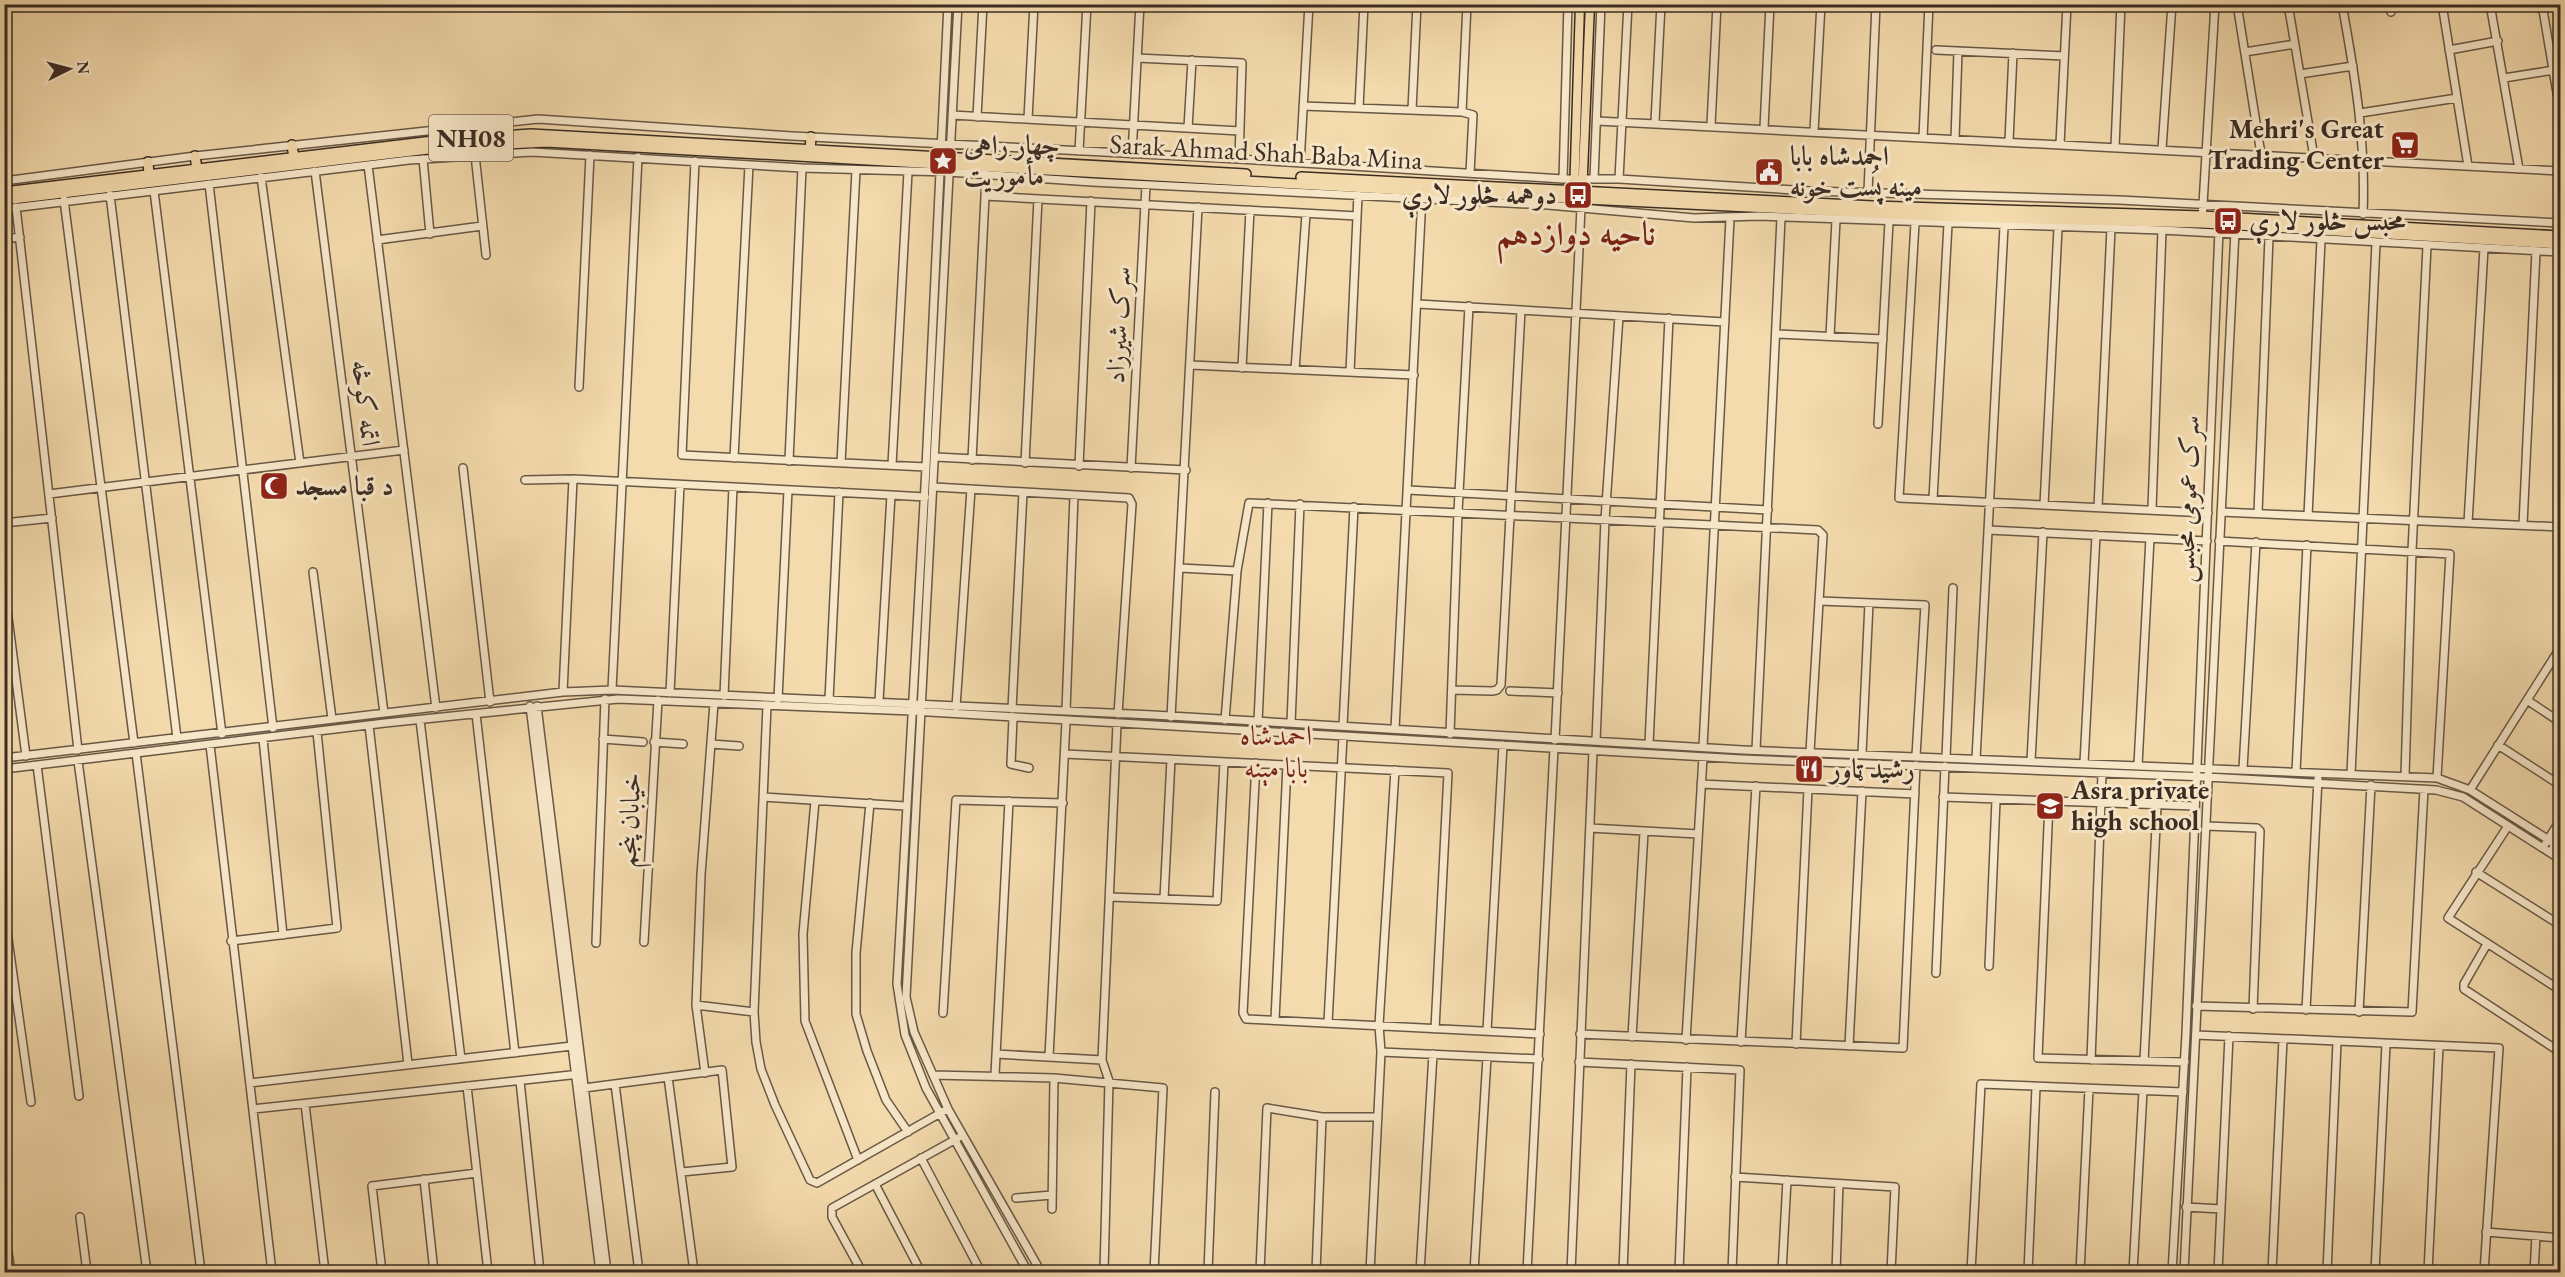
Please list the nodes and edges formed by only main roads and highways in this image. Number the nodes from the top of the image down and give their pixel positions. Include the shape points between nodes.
1 (1580, 4) edge
2 (1590, 4) edge
3 (469, 126) road end
4 (423, 131) road end
5 (811, 137) road end
6 (471, 138) junction
7 (424, 142) junction
8 (292, 145) road end
9 (810, 150) junction
10 (195, 156) road end
11 (294, 158) junction
12 (147, 162) road end
13 (945, 165) junction
14 (197, 169) junction
15 (149, 175) junction
16 (1578, 179) junction
17 (4, 192) edge
18 (1579, 197) junction
19 (4, 200) edge
20 (2202, 220) junction
21 (2560, 236) edge
22 (2560, 244) edge

1 - 16 main road
2 - 16 main road
3 - 6 highway
4 - 7 highway
5 - 9 highway
6 - 7 highway, NH08
6 - 9 highway, NH08 via 541,134
7 - 11 highway, NH08
8 - 11 highway
9 - 13 highway, NH08
10 - 14 highway
11 - 14 highway, NH08
12 - 15 highway
13 - 18 highway, Sarak Ahmad Shah Baba Mina / NH08
13 - 18 highway, NH08 via 1422,195
13 - 19 highway, NH08 via 579,144 493,144
14 - 15 highway, NH08
15 - 17 highway, NH08
16 - 18 main road
18 - 20 highway, NH08 via 1954,217
20 - 21 highway, NH08
20 - 22 highway, NH08 via 2219,229

